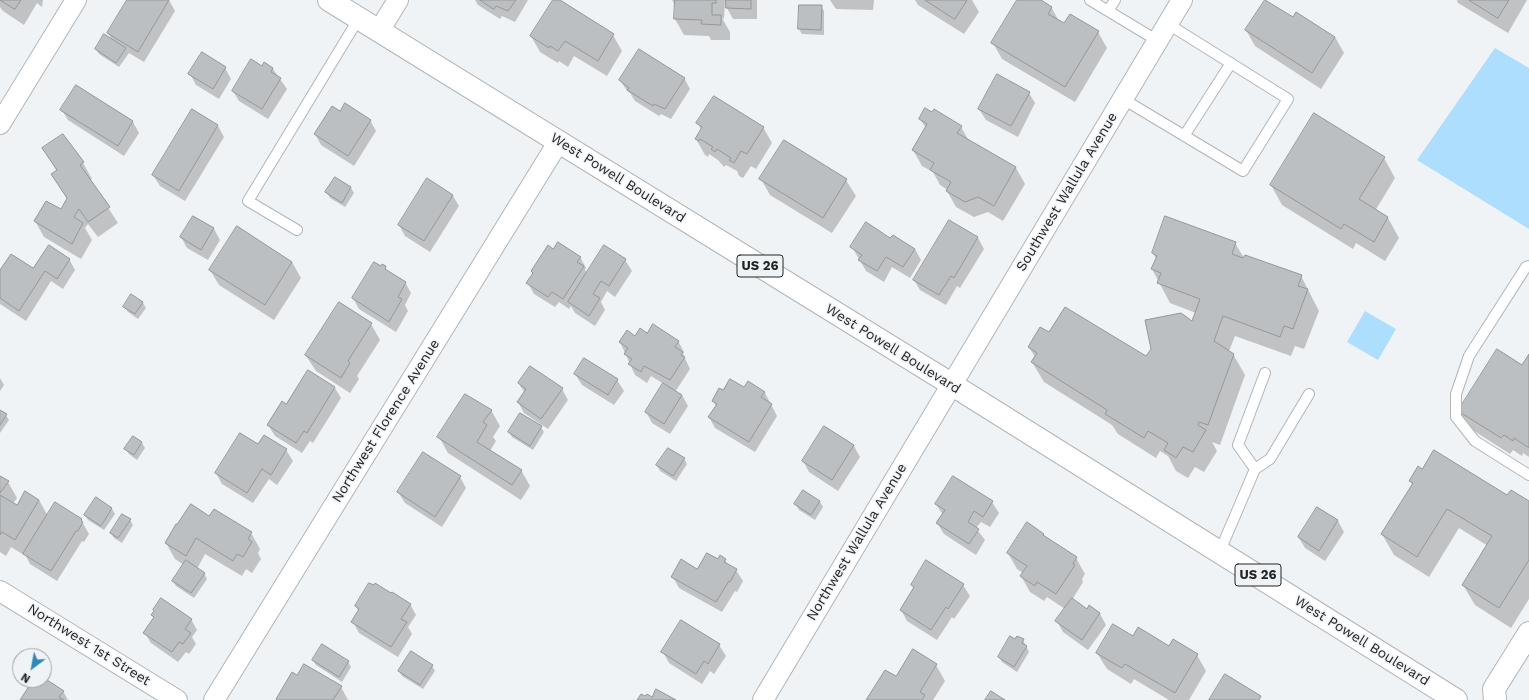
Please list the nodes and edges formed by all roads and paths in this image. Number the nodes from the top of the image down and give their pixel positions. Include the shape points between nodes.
1 (76, 0) edge
2 (329, 0) edge
3 (398, 0) edge
4 (1090, 0) edge
5 (1115, 0) edge
6 (1182, 0) edge
7 (1108, 11) junction
8 (359, 18) junction
9 (1168, 24) junction
10 (379, 31) junction
11 (1158, 41) junction
12 (1231, 63) junction
13 (1123, 99) junction
14 (0, 124) edge
15 (1184, 136) junction
16 (559, 141) junction
17 (297, 230) dead end
18 (1529, 266) edge
19 (1265, 373) dead end
20 (951, 384) junction
21 (1309, 394) dead end
22 (1255, 469) junction
23 (1529, 475) edge
24 (1220, 551) junction
25 (0, 591) edge
26 (1529, 633) edge
27 (177, 700) edge
28 (214, 700) edge
29 (763, 700) edge
30 (1456, 700) edge
31 (1495, 700) edge

1 - 14 street
2 - 8 main road, West Powell Boulevard / US 26
3 - 10 street
4 - 7 lane
5 - 7 lane
6 - 9 street, Southwest Wallula Avenue
7 - 11 lane
8 - 10 main road, West Powell Boulevard / US 26
8 - 17 lane via 248,201
9 - 11 street, Southwest Wallula Avenue
9 - 12 lane
10 - 16 main road, West Powell Boulevard / US 26
11 - 13 street, Southwest Wallula Avenue
12 - 15 lane
12 - 15 lane via 1288,99 1243,171
13 - 15 lane
13 - 20 street, Southwest Wallula Avenue
16 - 20 main road, West Powell Boulevard / US 26
16 - 28 street, Northwest Florence Avenue
18 - 23 lane via 1470,356 1456,394 1456,417 1475,441
19 - 22 lane via 1238,445
20 - 24 main road, West Powell Boulevard / US 26
20 - 29 street, Northwest Wallula Avenue
21 - 22 lane via 1270,459
22 - 24 lane
24 - 30 main road, West Powell Boulevard / US 26
25 - 27 street, Northwest 1st Street
26 - 31 main road via 1494,689

